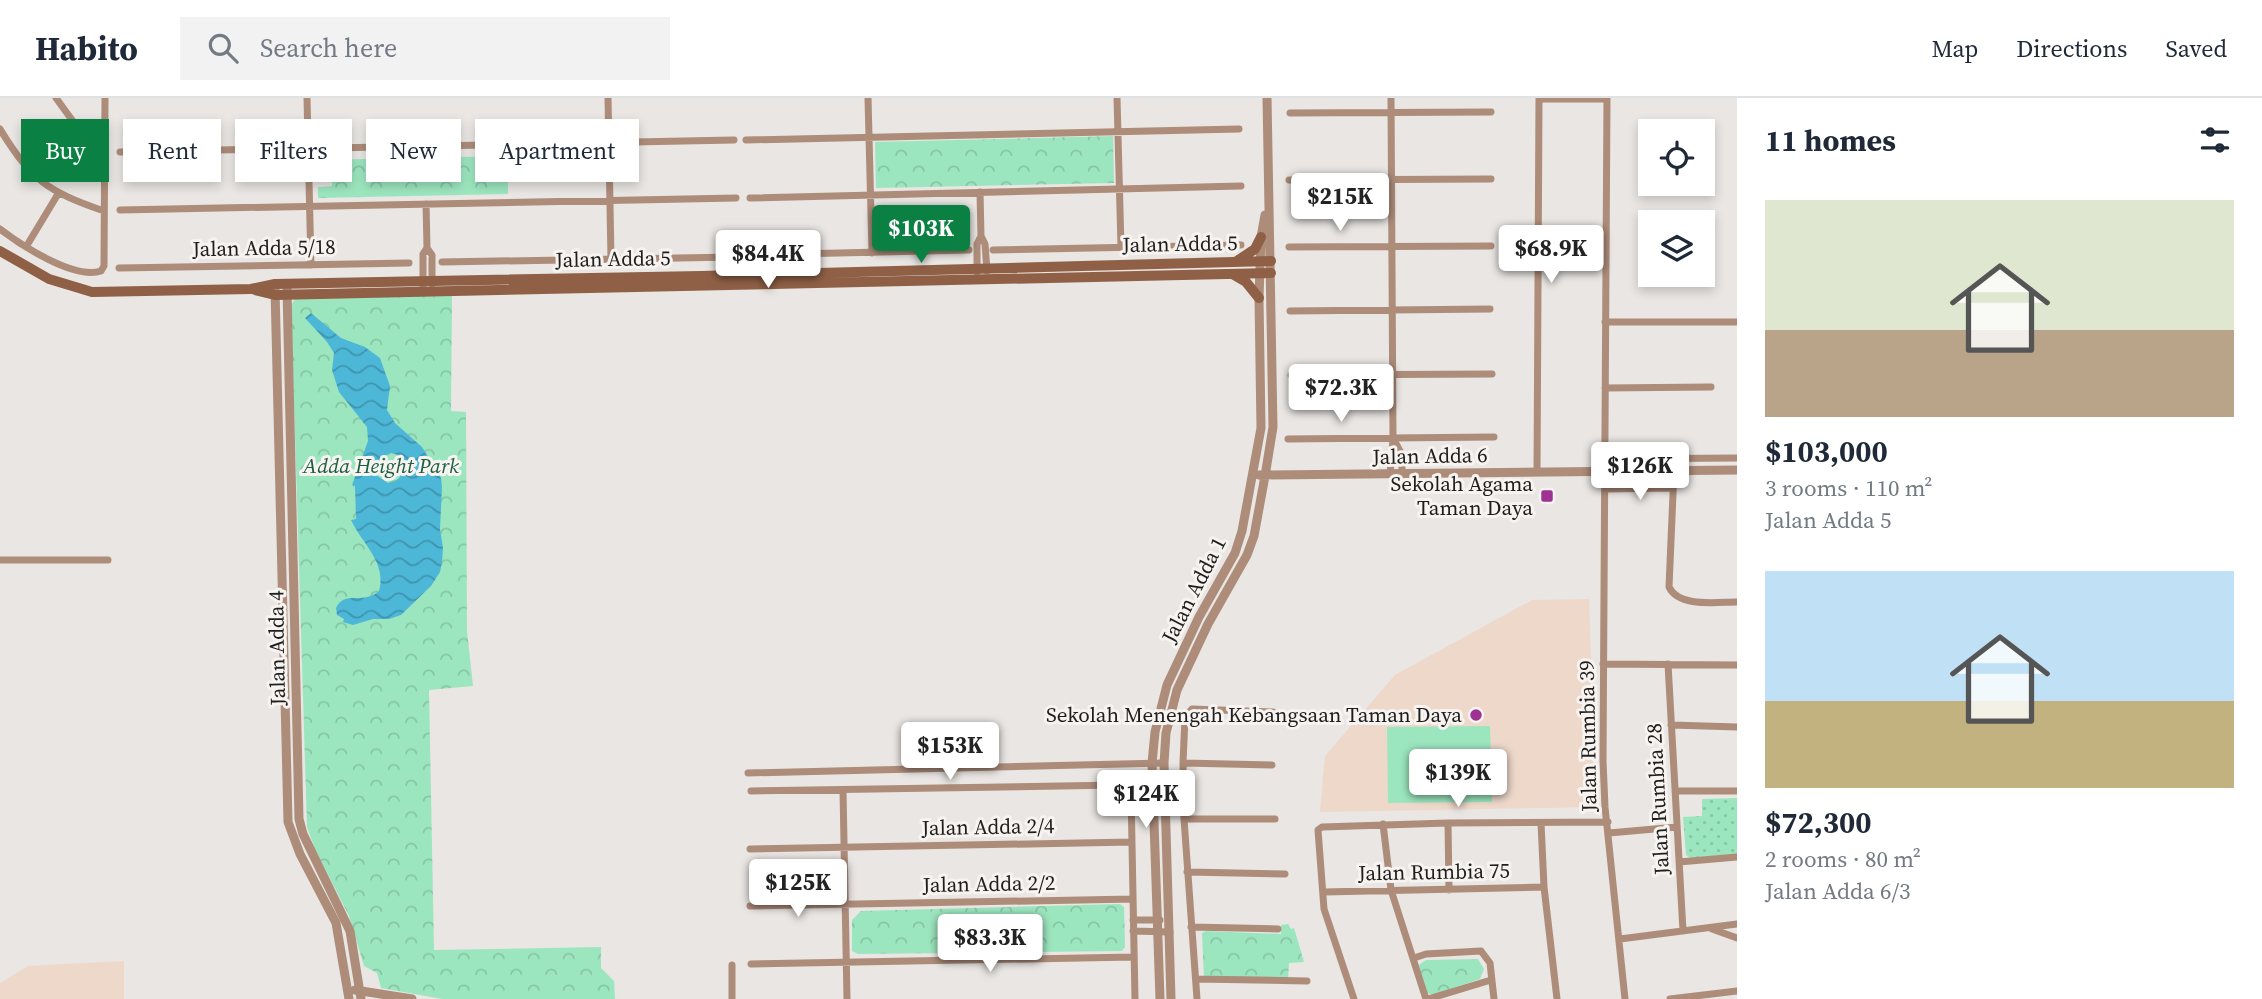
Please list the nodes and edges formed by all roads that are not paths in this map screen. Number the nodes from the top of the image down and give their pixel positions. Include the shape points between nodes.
1 (56, 98) edge
2 (105, 98) edge
3 (307, 98) edge
4 (608, 98) edge
5 (868, 98) edge
6 (1117, 98) edge
7 (1267, 98) edge
8 (1391, 98) edge
9 (1539, 99) edge
10 (1607, 99) edge
11 (1491, 112) dead end
12 (1290, 113) dead end
13 (1391, 113) junction
14 (71, 119) edge
15 (105, 119) edge
16 (307, 119) edge
17 (608, 119) edge
18 (0, 129) edge
19 (1239, 129) dead end
20 (1118, 131) junction
21 (869, 137) junction
22 (734, 140) dead end
23 (746, 140) dead end
24 (639, 142) edge
25 (475, 146) edge
26 (352, 148) edge
27 (235, 150) edge
28 (120, 152) dead end
29 (1491, 178) dead end
30 (1392, 179) junction
31 (1289, 180) dead end
32 (104, 182) edge
33 (309, 182) edge
34 (610, 182) edge
35 (1241, 186) dead end
36 (1119, 189) junction
37 (980, 192) junction
38 (58, 194) junction
39 (870, 195) junction
40 (1268, 196) junction
41 (736, 198) dead end
42 (750, 198) dead end
43 (610, 201) junction
44 (426, 204) junction
45 (310, 206) junction
46 (120, 210) dead end
47 (104, 211) junction
48 (0, 229) edge
49 (1261, 237) junction
50 (1241, 244) dead end
51 (1392, 246) junction
52 (1491, 246) dead end
53 (26, 247) junction
54 (1121, 247) junction
55 (1289, 247) dead end
56 (969, 250) dead end
57 (993, 250) dead end
58 (0, 251) edge
59 (872, 253) junction
60 (749, 255) dead end
61 (736, 257) dead end
62 (611, 259) junction
63 (442, 262) dead end
64 (1233, 262) junction
65 (409, 263) dead end
66 (311, 265) junction
67 (1265, 267) junction
68 (119, 268) dead end
69 (982, 273) junction
70 (1229, 274) junction
71 (427, 287) junction
72 (275, 289) junction
73 (287, 289) junction
74 (1259, 298) junction
75 (1490, 309) dead end
76 (1392, 310) junction
77 (1290, 311) dead end
78 (1605, 322) junction
79 (1737, 322) edge
80 (1393, 374) junction
81 (1492, 374) dead end
82 (1291, 375) dead end
83 (1711, 387) dead end
84 (1605, 388) junction
85 (1494, 437) dead end
86 (1393, 438) junction
87 (1288, 439) dead end
88 (1737, 458) edge
89 (1606, 459) junction
90 (1674, 471) junction
91 (1737, 471) edge
92 (1537, 472) junction
93 (1606, 472) junction
94 (1390, 474) junction
95 (1402, 474) junction
96 (1254, 475) junction
97 (1265, 476) junction
98 (1673, 488) junction
99 (1606, 489) junction
100 (0, 560) edge
101 (108, 560) dead end
102 (1737, 602) edge
103 (1603, 664) junction
104 (1668, 664) junction
105 (1737, 665) edge
106 (1273, 712) dead end
107 (1671, 725) junction
108 (1737, 727) edge
109 (1152, 763) junction
110 (1164, 763) junction
111 (1183, 764) junction
112 (1272, 765) dead end
113 (748, 773) dead end
114 (843, 790) junction
115 (751, 791) dead end
116 (1675, 791) junction
117 (1737, 791) edge
118 (1184, 819) junction
119 (1275, 819) dead end
120 (1608, 822) junction
121 (1448, 823) junction
122 (1541, 823) junction
123 (1383, 824) junction
124 (1677, 827) junction
125 (1609, 833) junction
126 (1132, 842) junction
127 (844, 847) junction
128 (750, 849) dead end
129 (1737, 856) edge
130 (1679, 862) junction
131 (1187, 872) junction
132 (1285, 874) dead end
133 (1544, 887) junction
134 (1391, 890) junction
135 (1449, 890) junction
136 (1324, 892) junction
137 (1133, 899) junction
138 (845, 905) junction
139 (750, 906) dead end
140 (1133, 920) junction
141 (1164, 920) junction
142 (1736, 924) edge
143 (1191, 927) junction
144 (1709, 927) junction
145 (1278, 929) dead end
146 (1683, 931) junction
147 (1133, 932) junction
148 (1159, 932) junction
149 (1170, 932) junction
150 (1620, 939) junction
151 (1737, 939) edge
152 (1134, 957) junction
153 (1413, 958) junction
154 (846, 963) junction
155 (751, 964) dead end
156 (732, 965) dead end
157 (1196, 979) junction
158 (1491, 980) junction
159 (1307, 981) dead end
160 (1737, 991) edge
161 (349, 994) edge
162 (360, 994) edge
163 (412, 999) edge
164 (732, 999) edge
165 (847, 999) edge
166 (1135, 999) edge
167 (1160, 999) edge
168 (1171, 999) edge
169 (1197, 999) edge
170 (1354, 999) edge
171 (1427, 999) edge
172 (1494, 999) edge
173 (1557, 999) edge
174 (1625, 999) edge
175 (1670, 999) edge

1 - 14 street
2 - 15 street
3 - 16 street
4 - 17 street
5 - 21 street
6 - 20 street
7 - 40 street, Jalan Adda 1
8 - 13 street
9 - 10 street
9 - 92 street
10 - 78 street, Jalan Rumbia 39
11 - 13 street
12 - 13 street
13 - 30 street
18 - 38 street via 24,165
19 - 20 street
20 - 21 street
20 - 36 street
21 - 23 street
21 - 39 street
22 - 24 street
25 - 26 street
27 - 28 street
29 - 30 street
30 - 31 street
30 - 51 street
32 - 47 street
33 - 45 street
34 - 43 street
35 - 36 street
36 - 37 street
36 - 54 street
37 - 39 street
37 - 69 street
38 - 47 street
38 - 53 street
39 - 42 street
39 - 59 street
40 - 49 street, Jalan Adda 1
40 - 67 street, Jalan Adda 1
41 - 43 street
43 - 44 street
43 - 62 street
44 - 45 street
44 - 71 street via 427,248 423,254
45 - 46 street
45 - 66 street
47 - 53 street via 101,271 89,273 66,266
48 - 53 street
49 - 64 main road via 1255,249
49 - 67 street, Jalan Adda 1
50 - 54 street
51 - 52 street
51 - 55 street
51 - 76 street
54 - 57 street
56 - 59 street
58 - 72 main road, Jalan Adda 5 via 49,279 92,292
59 - 60 street
61 - 62 street
62 - 63 street
64 - 67 main road, Jalan Adda 5
64 - 69 main road, Jalan Adda 5
65 - 66 street, Jalan Adda 5/18
66 - 68 street, Jalan Adda 5/18
67 - 70 main road, Jalan Adda 5
67 - 74 street, Jalan Adda 1
67 - 97 street, Jalan Adda 1 via 1273,427
69 - 70 main road, Jalan Adda 5
69 - 71 main road, Jalan Adda 5
70 - 74 main road via 1246,282
71 - 73 main road, Jalan Adda 5
72 - 73 main road, Jalan Adda 5
72 - 161 street, Jalan Adda 4 via 288,822 336,923
73 - 162 street, Jalan Adda 4 via 299,819 350,931
74 - 96 street, Jalan Adda 1 via 1261,428
75 - 76 street
76 - 77 street
76 - 80 street
78 - 79 street
78 - 84 street, Jalan Rumbia 39
80 - 81 street
80 - 82 street
80 - 86 street
83 - 84 street
84 - 89 street, Jalan Rumbia 39
85 - 86 street
86 - 87 street
86 - 94 street
86 - 95 street via 1402,455
88 - 89 street
89 - 93 street, Jalan Rumbia 39
90 - 91 street, Jalan Adda 6
90 - 93 street, Jalan Adda 6
90 - 98 street
92 - 93 street, Jalan Adda 6
92 - 95 street, Jalan Adda 6
93 - 99 street, Jalan Rumbia 39
94 - 95 street, Jalan Adda 6
94 - 97 street, Jalan Adda 6
96 - 97 street, Jalan Adda 6
96 - 109 street, Jalan Adda 1 via 1235,553 1167,685
97 - 110 street, Jalan Adda 1 via 1247,555 1177,690
98 - 99 street
98 - 102 street via 1672,592 1683,600
99 - 103 street, Jalan Rumbia 39
100 - 101 street
103 - 104 street
103 - 120 street, Jalan Rumbia 39 via 1603,783
104 - 105 street
104 - 107 street, Jalan Rumbia 28
106 - 111 street via 1192,709 1187,713
107 - 108 street
107 - 116 street, Jalan Rumbia 28
109 - 110 street
109 - 113 street
109 - 141 street, Jalan Adda 1
110 - 141 street, Jalan Adda 1
111 - 112 street
111 - 118 street
114 - 115 street
114 - 126 street via 1120,785 1131,792
114 - 127 street
116 - 117 street
116 - 124 street, Jalan Rumbia 28
118 - 119 street
118 - 131 street
120 - 122 street
120 - 125 street, Jalan Rumbia 39
121 - 122 street
121 - 123 street
121 - 135 street
122 - 133 street
123 - 134 street
123 - 136 street via 1318,830
124 - 125 street
124 - 130 street, Jalan Rumbia 28
125 - 150 street, Jalan Rumbia 39
126 - 127 street, Jalan Adda 2/4
126 - 137 street
127 - 128 street, Jalan Adda 2/4
127 - 138 street
129 - 130 street
130 - 146 street, Jalan Rumbia 28
131 - 132 street
131 - 143 street
133 - 135 street, Jalan Rumbia 75
133 - 173 street
134 - 135 street, Jalan Rumbia 75
134 - 136 street, Jalan Rumbia 75
134 - 153 street
136 - 170 street via 1324,909
137 - 138 street, Jalan Adda 2/2
137 - 140 street
138 - 139 street, Jalan Adda 2/2
138 - 154 street
140 - 141 street
140 - 147 street
141 - 148 street, Jalan Adda 1
141 - 149 street, Jalan Adda 1
142 - 144 street
143 - 145 street
143 - 157 street
144 - 146 street
144 - 151 street
146 - 150 street
147 - 148 street
147 - 152 street
148 - 149 street
148 - 167 street, Jalan Adda 1
149 - 168 street, Jalan Adda 1
150 - 174 street, Jalan Rumbia 39
152 - 154 street
152 - 166 street
153 - 158 street via 1481,951 1490,963
153 - 171 street
154 - 155 street
154 - 165 street
156 - 164 street
157 - 159 street
157 - 169 street
158 - 171 street
158 - 172 street
160 - 175 street
161 - 162 street
162 - 163 street

